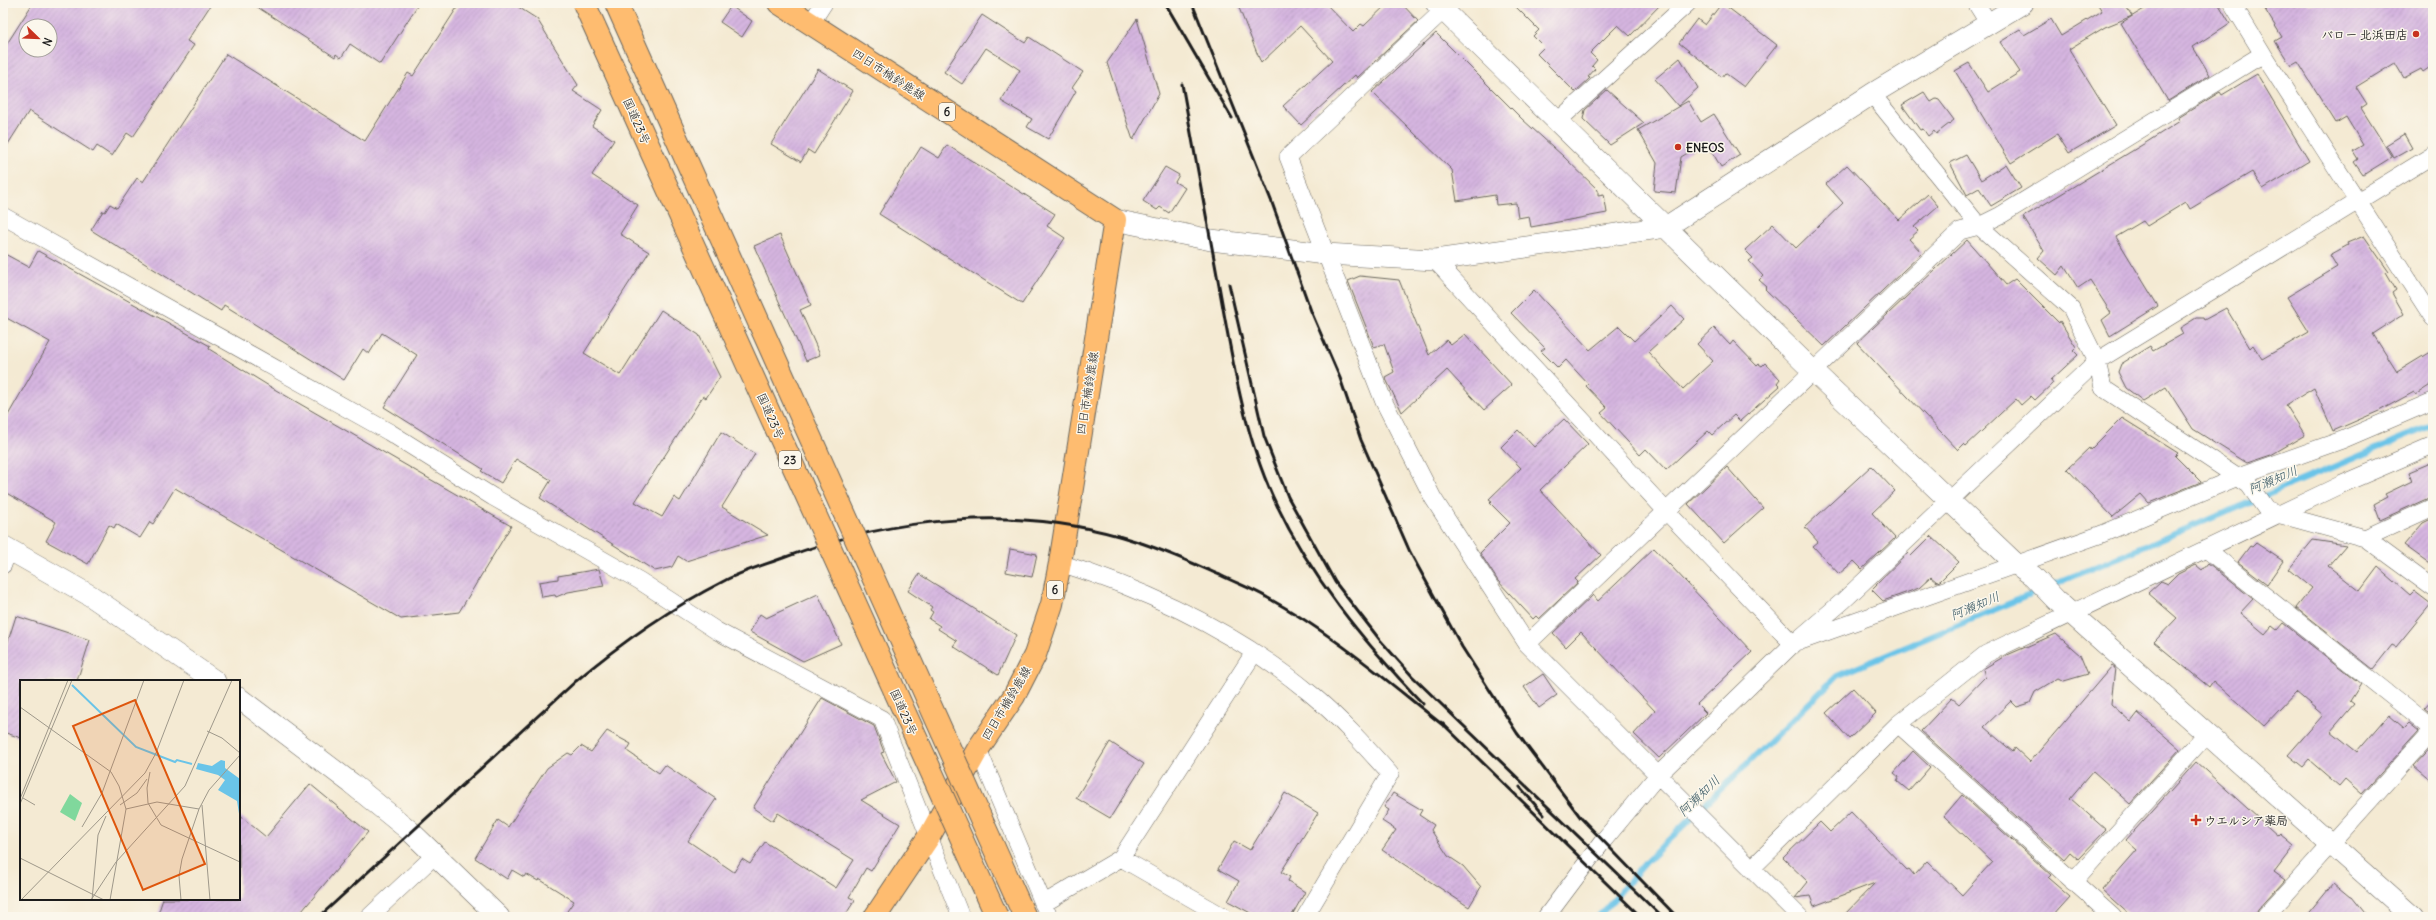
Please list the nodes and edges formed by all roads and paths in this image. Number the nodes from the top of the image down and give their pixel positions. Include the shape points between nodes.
1 (584, 3) edge
2 (616, 3) edge
3 (779, 3) edge
4 (824, 3) edge
5 (1688, 3) edge
6 (1976, 3) edge
7 (2023, 3) edge
8 (2232, 3) edge
9 (1444, 6) edge
10 (811, 24) junction
11 (1989, 24) junction
12 (2263, 54) junction
13 (1872, 94) junction
14 (1558, 120) junction
15 (2433, 155) edge
16 (2358, 201) junction
17 (3, 216) edge
18 (1115, 220) junction
19 (1979, 226) junction
20 (1666, 227) junction
21 (1325, 254) junction
22 (1435, 260) junction
23 (2433, 318) edge
24 (2097, 361) junction
25 (1813, 371) junction
26 (2433, 401) edge
27 (2433, 445) edge
28 (2243, 481) junction
29 (1950, 500) junction
30 (2433, 507) edge
31 (1667, 512) junction
32 (2274, 512) junction
33 (2365, 538) junction
34 (2206, 549) junction
35 (5, 553) edge
36 (1060, 563) junction
37 (2016, 564) junction
38 (2433, 588) edge
39 (2063, 606) junction
40 (1527, 644) junction
41 (1793, 644) junction
42 (1254, 653) junction
43 (214, 680) edge
44 (240, 699) edge
45 (1898, 724) junction
46 (2433, 729) edge
47 (2206, 735) junction
48 (978, 750) junction
49 (1658, 775) junction
50 (930, 835) junction
51 (2330, 845) junction
52 (434, 856) junction
53 (1121, 858) junction
54 (1746, 864) junction
55 (2073, 882) junction
56 (1046, 911) edge
57 (369, 917) edge
58 (499, 917) edge
59 (875, 917) edge
60 (961, 917) edge
61 (997, 917) edge
62 (1025, 917) edge
63 (1224, 917) edge
64 (1305, 917) edge
65 (1546, 917) edge
66 (1800, 917) edge
67 (2113, 917) edge
68 (2265, 917) edge
69 (2413, 917) edge

1 - 61 main road, 国道23号 / 23, bridge
2 - 62 main road, 23, bridge
3 - 10 main road, 四日市楠鈴鹿線 / 6
4 - 10 street
5 - 14 street
6 - 11 street
7 - 11 street
8 - 12 street
9 - 14 street
9 - 21 street via 1288,157
10 - 18 main road, 四日市楠鈴鹿線 / 6
11 - 13 street
12 - 16 street
12 - 19 street
13 - 19 street
13 - 20 street
14 - 20 street
15 - 16 street
16 - 23 street
16 - 24 street
17 - 50 street via 389,432 493,497 640,581 717,631 882,720
18 - 21 street via 1211,240
18 - 36 main road, 四日市楠鈴鹿線 / 6
19 - 24 street via 2071,308
19 - 25 street via 1960,231
20 - 22 street
20 - 25 street
21 - 22 street
21 - 40 street via 1384,402 1433,498
22 - 31 street
24 - 28 street via 2103,388
24 - 29 street
25 - 29 street
25 - 31 street
26 - 28 street
27 - 32 street
28 - 32 street
28 - 37 street
29 - 37 street
29 - 41 street
30 - 33 street
31 - 40 street
31 - 41 street
32 - 33 street
32 - 34 street
33 - 38 street
34 - 39 street
34 - 46 street
35 - 43 street via 91,596
36 - 42 street via 1193,617
36 - 48 main road, 四日市楠鈴鹿線 / 6 via 1052,604 1035,655 1014,696
37 - 39 street via 2033,576
37 - 41 street
39 - 45 street via 1986,654
39 - 47 street
40 - 49 street
41 - 49 street
42 - 53 street
42 - 64 street via 1311,694 1350,730 1390,774
44 - 52 street via 351,783 410,832
45 - 54 street
45 - 55 street
46 - 51 street
47 - 51 street
47 - 55 street
48 - 50 main road, 四日市楠鈴鹿線 / 6
48 - 56 street
49 - 54 street
49 - 65 street
50 - 59 main road, 四日市楠鈴鹿線 / 6
50 - 60 street
51 - 68 street
51 - 69 street
52 - 57 street
52 - 58 street
53 - 56 street
53 - 63 street
54 - 66 street
55 - 67 street

